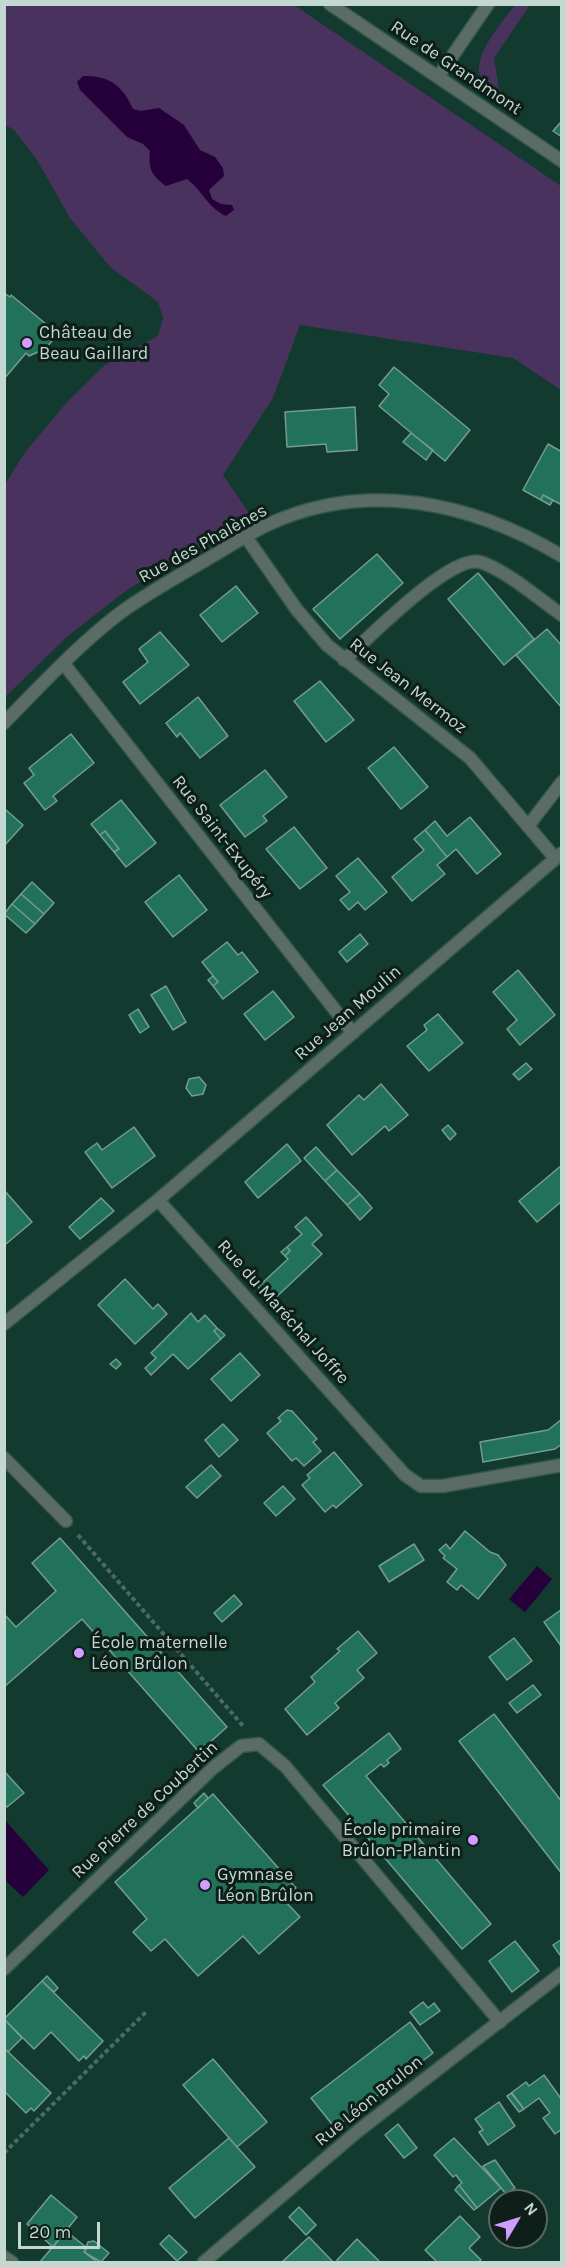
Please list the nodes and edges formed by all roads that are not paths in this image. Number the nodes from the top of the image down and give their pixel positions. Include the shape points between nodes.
1 (330, 4) edge
2 (488, 4) edge
3 (438, 78) junction
4 (561, 161) edge
5 (246, 537) junction
6 (561, 556) edge
7 (561, 615) edge
8 (344, 660) junction
9 (64, 664) junction
10 (4, 723) edge
11 (561, 782) edge
12 (528, 826) junction
13 (558, 856) edge
14 (353, 1033) junction
15 (158, 1200) junction
16 (4, 1324) edge
17 (4, 1458) edge
18 (561, 1465) edge
19 (66, 1521) road end
20 (4, 1969) edge
21 (561, 1973) edge
22 (500, 2022) junction
23 (4, 2257) edge
24 (12, 2262) edge
25 (204, 2262) edge

1 - 3 street, Rue de Grandmont
2 - 3 street
3 - 4 street, Rue de Grandmont
5 - 6 street, Rue des Phalènes via 312,510 385,499 423,502 490,520
5 - 8 street, Rue Jean Mermoz via 312,629
5 - 9 street, Rue des Phalènes via 125,609
7 - 8 street via 495,569 468,561 440,575
8 - 12 street, Rue Jean Mermoz via 462,751
9 - 10 street, Rue des Phalènes
9 - 14 street, Rue Saint-Exupéry
11 - 12 street
12 - 13 street, Rue Jean Mermoz
13 - 14 street, Rue Jean Moulin
14 - 15 street, Rue Jean Moulin
15 - 16 street
15 - 18 street, Rue du Maréchal Joffre via 405,1475 421,1486 443,1486
17 - 19 street
20 - 22 street, Rue Pierre de Coubertin via 213,1768 241,1746 259,1744 285,1766
21 - 22 street, Rue Léon Brulon
22 - 25 street, Rue Léon Brulon via 358,2131
23 - 24 street

